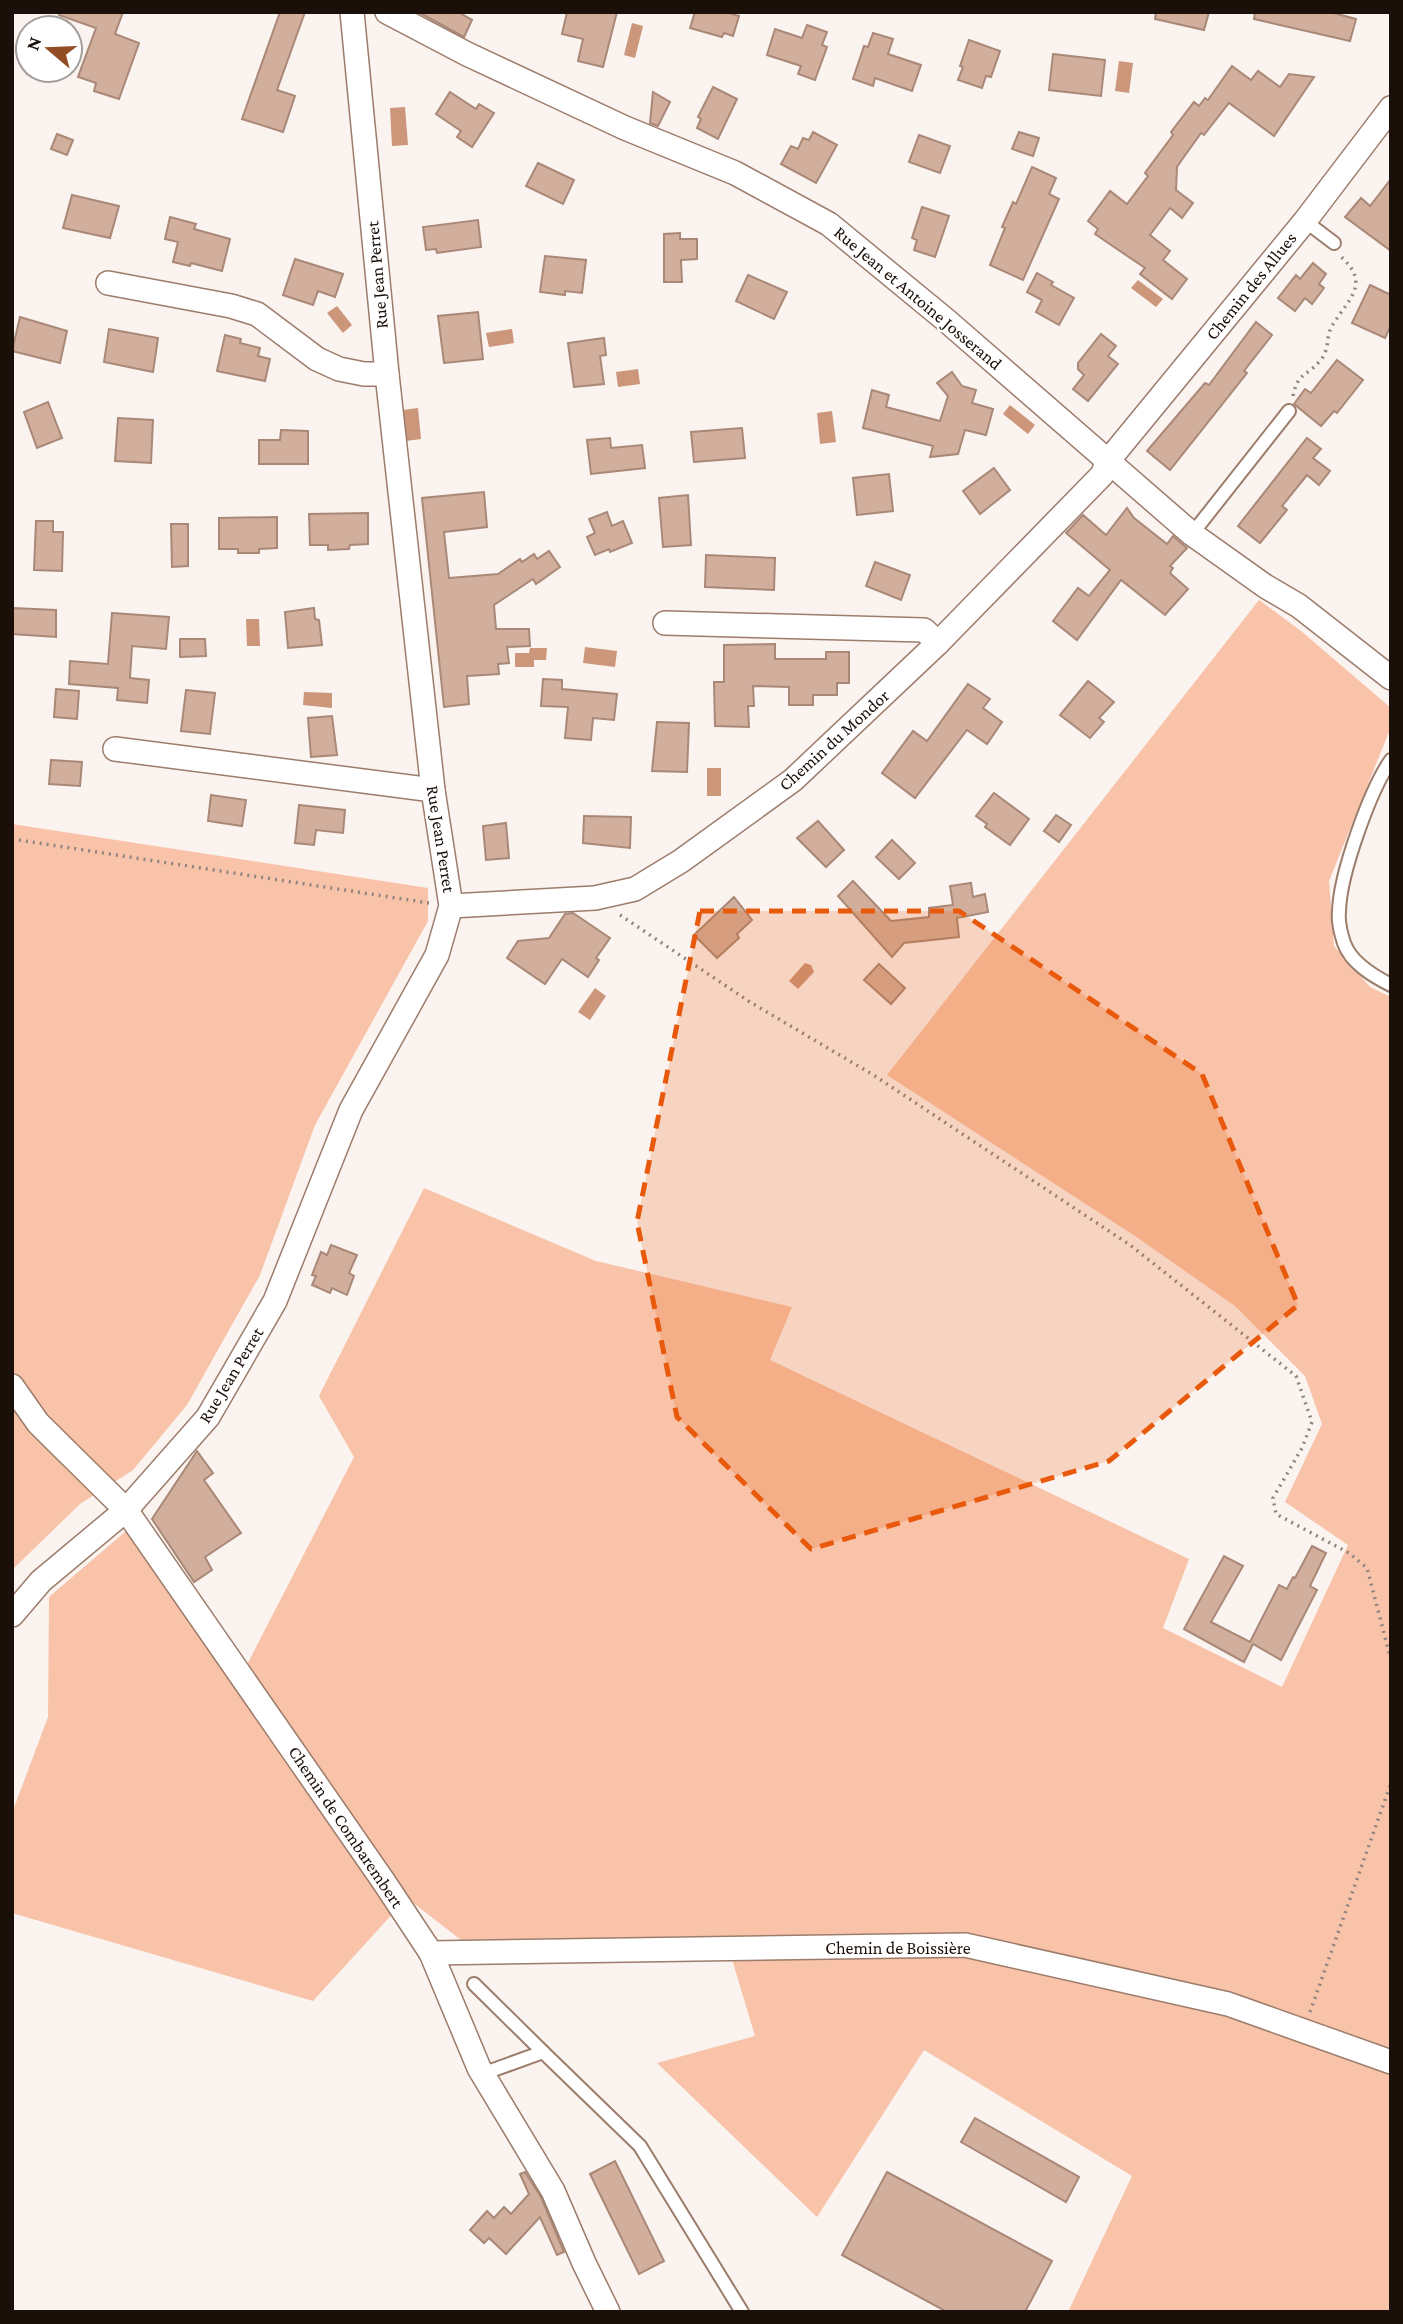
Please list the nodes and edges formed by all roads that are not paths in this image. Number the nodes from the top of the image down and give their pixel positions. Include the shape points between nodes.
1 (352, 12) edge
2 (387, 12) edge
3 (1391, 108) edge
4 (1305, 221) junction
5 (1334, 243) road end
6 (108, 283) dead end
7 (387, 374) junction
8 (1289, 411) road end
9 (1108, 461) junction
10 (1192, 534) junction
11 (665, 623) dead end
12 (938, 643) junction
13 (1391, 678) edge
14 (115, 749) dead end
15 (1391, 760) edge
16 (433, 790) junction
17 (451, 906) junction
18 (1391, 985) edge
19 (12, 1386) edge
20 (126, 1510) junction
21 (12, 1615) edge
22 (431, 1953) junction
23 (474, 1984) dead end
24 (543, 2052) junction
25 (1391, 2062) edge
26 (482, 2074) junction
27 (608, 2312) edge
28 (742, 2312) edge

1 - 7 street, Rue Jean Perret
2 - 9 street, Rue Jean et Antoine Josserand via 625,128 735,173 829,224
3 - 4 street, Chemin des Allues
4 - 5 lane
4 - 9 street, Chemin des Allues
6 - 7 street via 257,314 317,359 338,369
7 - 16 street, Rue Jean Perret
8 - 10 lane
9 - 10 street, Rue Jean et Antoine Josserand
9 - 12 street, Chemin du Mondor via 1102,475
10 - 13 street, Rue Jean et Antoine Josserand via 1299,606
11 - 12 street via 925,630
12 - 17 street, Chemin du Mondor via 793,780 635,889 595,898
14 - 16 street
15 - 18 lane via 1362,824 1339,912 1344,944 1360,966
16 - 17 street, Rue Jean Perret
17 - 20 street, Rue Jean Perret via 437,955 351,1110 275,1301 208,1417
19 - 20 street, Chemin de Combarembert via 38,1423
20 - 21 street, Rue Jean Perret via 41,1581
20 - 22 street, Chemin de Combarembert
22 - 25 street, Chemin de Boissière via 965,1945 1228,2004
22 - 26 street, Chemin de Combarembert
23 - 24 lane
24 - 26 lane
24 - 28 lane via 640,2146
26 - 27 street, Chemin de Combarembert via 552,2191

